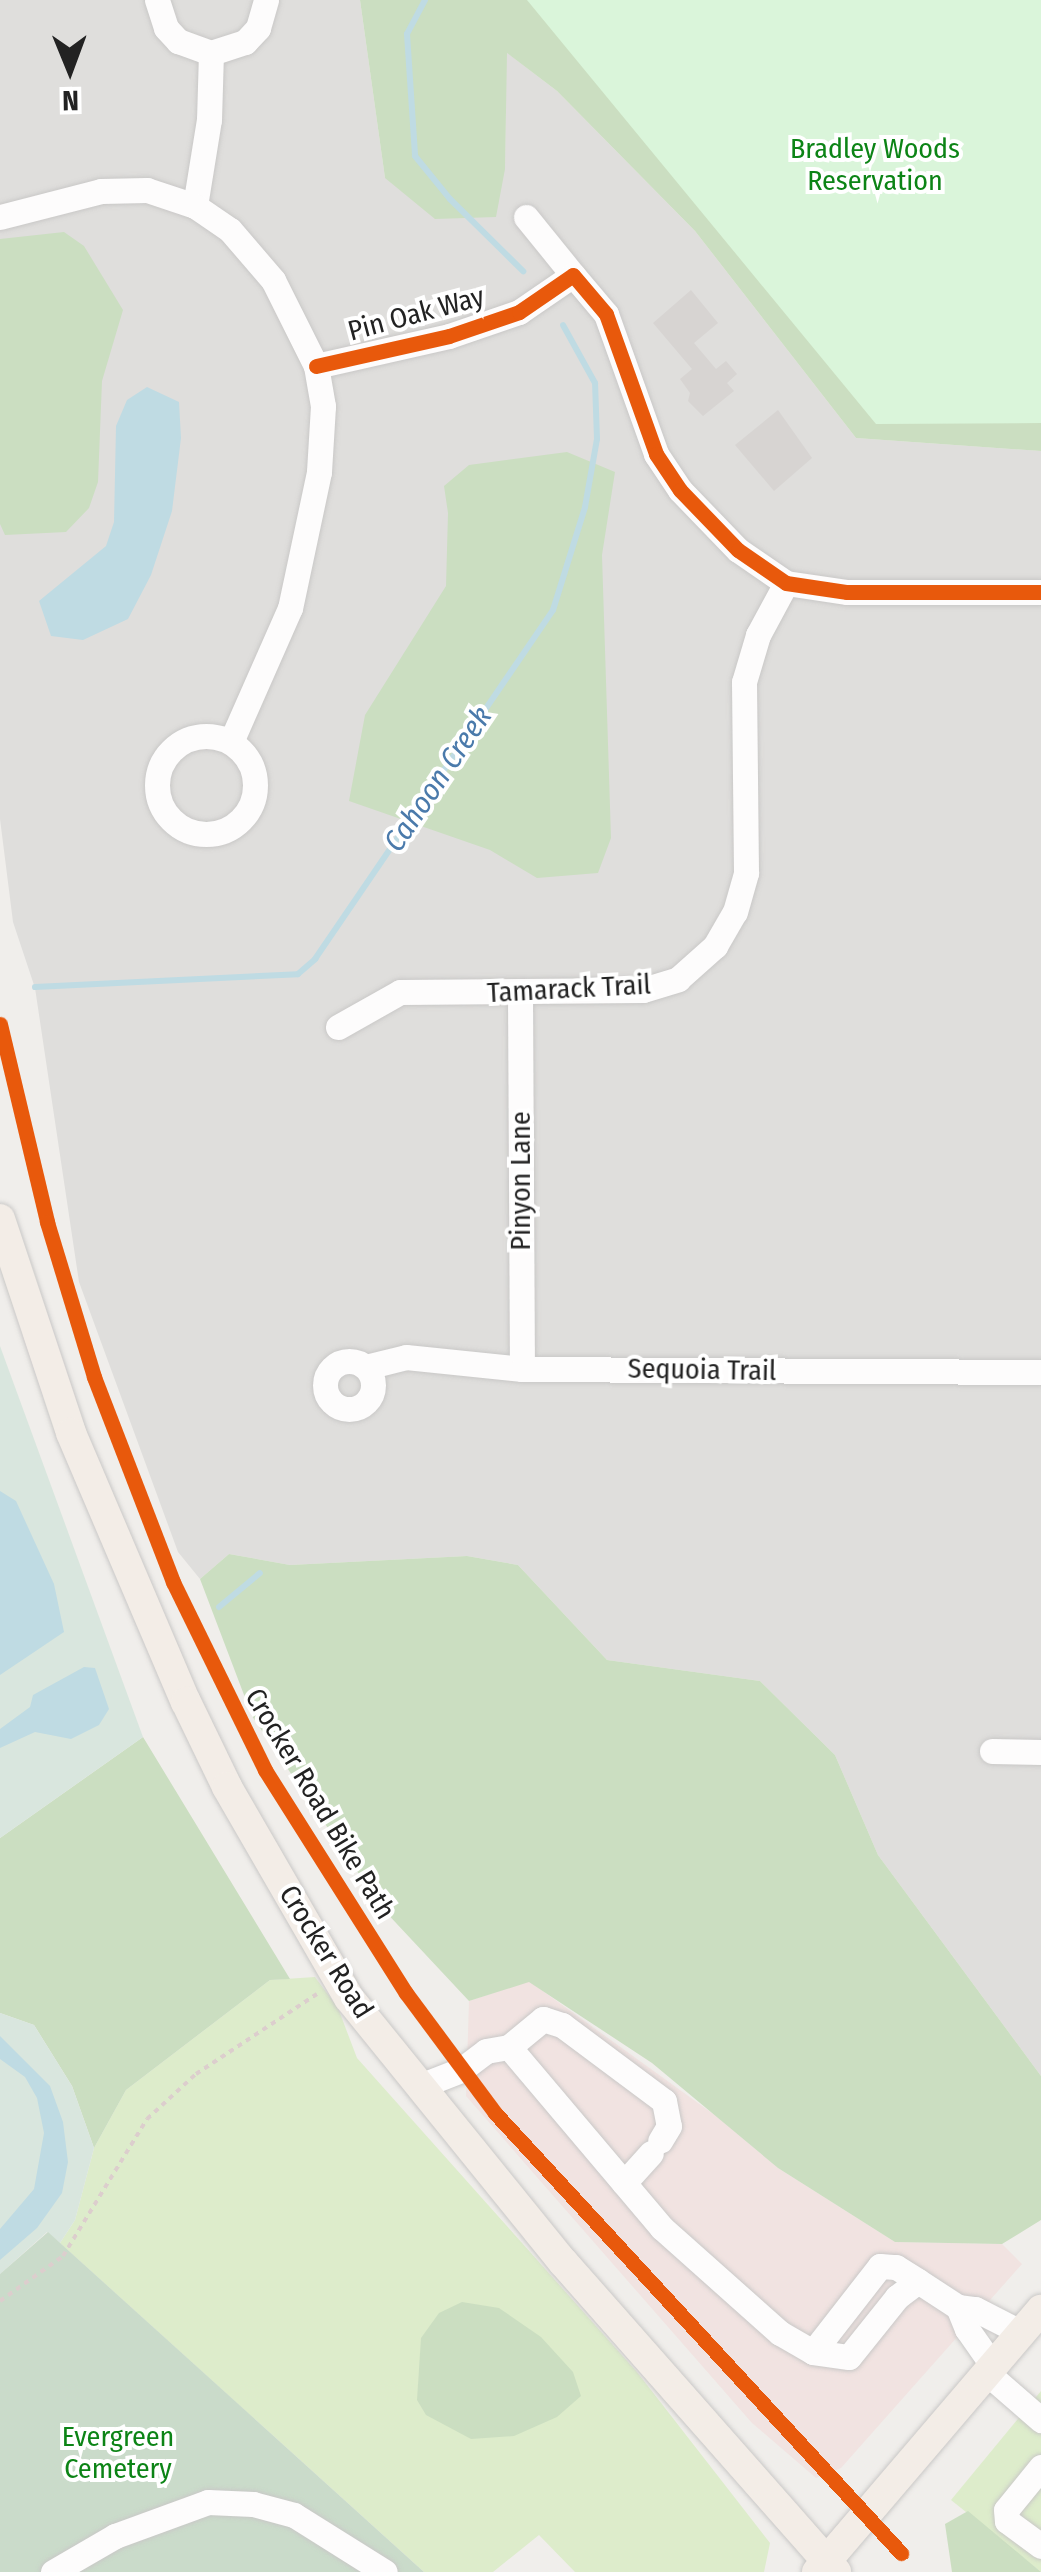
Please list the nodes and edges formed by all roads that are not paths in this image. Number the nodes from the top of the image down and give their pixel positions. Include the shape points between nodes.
1 (157, 0) edge
2 (266, 0) edge
3 (211, 53) junction
4 (195, 206) junction
5 (0, 217) edge
6 (526, 217) dead end
7 (572, 274) junction
8 (316, 366) junction
9 (786, 582) junction
10 (1041, 592) edge
11 (232, 742) dead end
12 (520, 994) junction
13 (338, 1027) dead end
14 (0, 1218) edge
15 (366, 1367) dead end
16 (522, 1368) junction
17 (1041, 1372) edge
18 (992, 1750) dead end
19 (1041, 1752) edge
20 (509, 2047) junction
21 (420, 2086) junction
22 (624, 2183) junction
23 (918, 2281) junction
24 (958, 2307) junction
25 (1031, 2321) edge
26 (813, 2352) junction
27 (990, 2369) junction
28 (1041, 2420) edge
29 (1041, 2467) edge
30 (1041, 2546) edge
31 (826, 2569) edge
32 (53, 2572) edge
33 (385, 2572) edge

1 - 3 street via 178,42
2 - 3 street via 258,28 245,42
3 - 4 street
4 - 5 street via 147,190 102,191
4 - 8 street via 230,230 273,280
6 - 7 street
7 - 8 street, Pin Oak Way via 518,312 449,336
7 - 9 street via 606,314 656,454 680,490 738,550
8 - 11 street via 324,406 319,472 290,608
9 - 10 street via 847,592
9 - 12 street, Tamarack Trail via 758,635 744,682 746,872 735,912 715,946 678,979 643,990
12 - 13 street, Tamarack Trail via 400,992
12 - 16 street, Pinyon Lane
14 - 21 main road, Crocker Road via 71,1433 218,1770 349,1998
15 - 16 street, Sequoia Trail via 406,1357
16 - 17 street, Sequoia Trail
18 - 19 street
20 - 21 street via 486,2051 462,2070
20 - 22 street
20 - 22 street via 542,2019 562,2025 664,2101 669,2126
21 - 31 main road, Crocker Road
22 - 26 street via 662,2228 780,2333
23 - 24 street
23 - 26 street via 849,2357
23 - 26 street via 880,2266
24 - 25 street
24 - 27 street
25 - 27 main road
27 - 28 street
27 - 31 main road
29 - 30 street via 1006,2510 1007,2521
32 - 33 street via 115,2536 208,2502 294,2514

